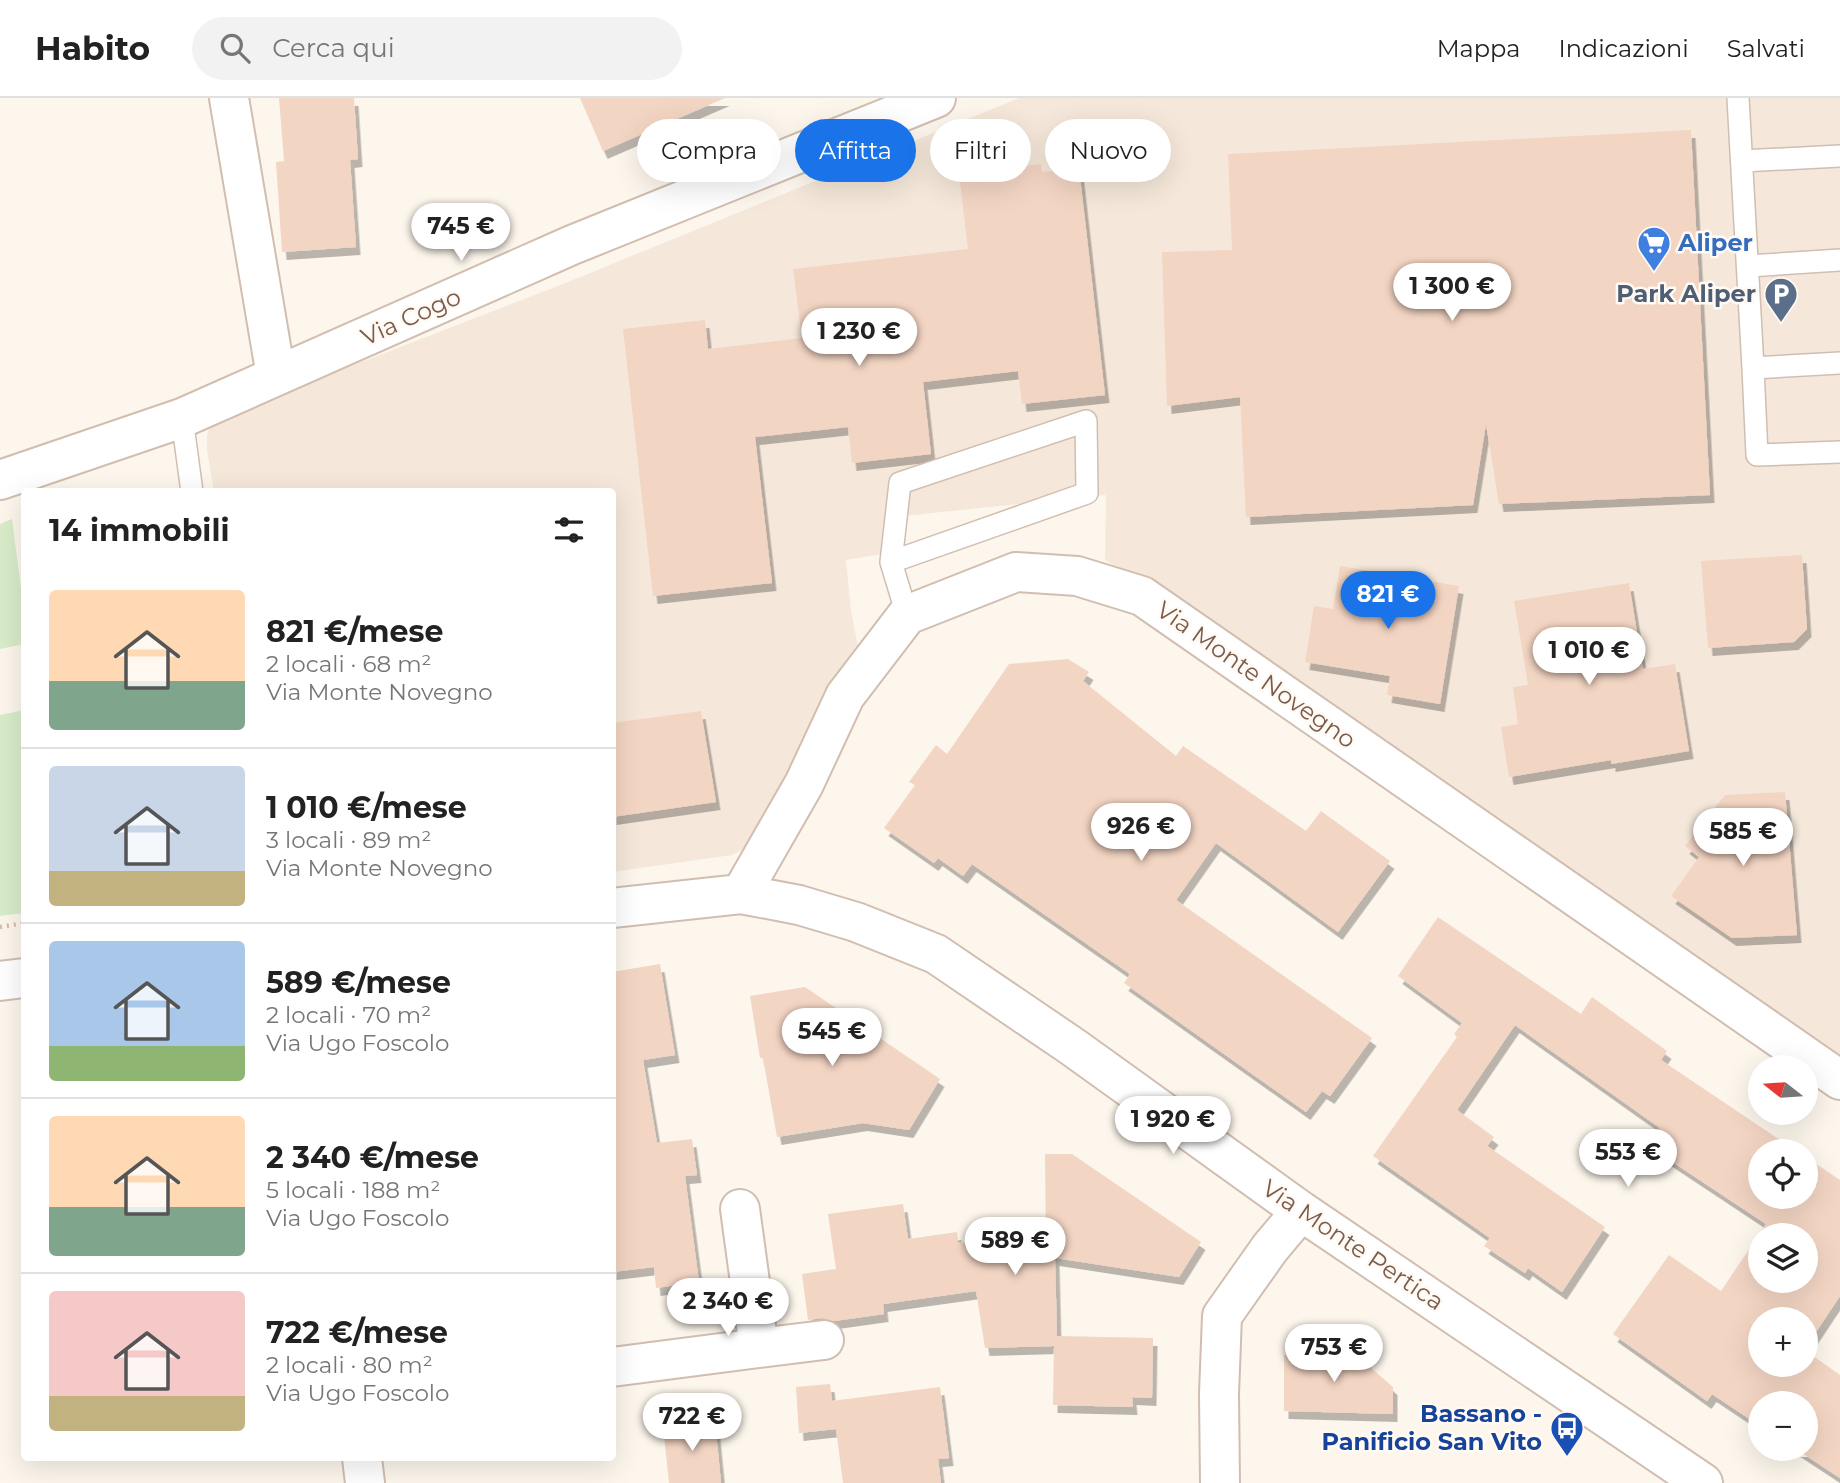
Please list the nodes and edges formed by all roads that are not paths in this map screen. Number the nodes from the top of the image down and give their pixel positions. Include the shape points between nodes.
1 (229, 98) edge
2 (936, 98) edge
3 (1738, 98) edge
4 (1840, 156) edge
5 (1742, 161) junction
6 (1840, 260) edge
7 (1748, 266) junction
8 (1840, 363) edge
9 (1754, 368) junction
10 (276, 376) junction
11 (182, 418) junction
12 (1840, 452) edge
13 (0, 480) edge
14 (191, 488) edge
15 (891, 562) junction
16 (907, 615) junction
17 (741, 894) junction
18 (616, 908) edge
19 (21, 978) edge
20 (0, 981) edge
21 (1840, 1080) edge
22 (740, 1209) dead end
23 (1301, 1211) junction
24 (824, 1340) dead end
25 (759, 1348) junction
26 (616, 1366) edge
27 (362, 1461) edge
28 (365, 1483) edge
29 (1220, 1483) edge
30 (1703, 1483) edge

1 - 10 street
2 - 10 street, Via Cogo via 572,246
3 - 5 lane
4 - 5 lane
5 - 7 lane
6 - 7 lane
7 - 9 lane
8 - 9 lane
9 - 12 lane via 1756,454
10 - 11 street, Via Cogo
11 - 13 street, Via Cogo
11 - 14 lane
15 - 15 lane via 1087,493 1086,421 900,483
15 - 16 lane
16 - 17 street via 845,696 804,784
16 - 21 street, Via Monte Novegno via 1016,572 1077,576 1142,596
17 - 18 street, Via Monte Pertica
17 - 23 street, Via Monte Pertica via 856,922 936,954
19 - 20 street
22 - 25 street
23 - 29 street via 1222,1316
23 - 30 street, Via Monte Pertica
24 - 25 street
25 - 26 street
27 - 28 street

